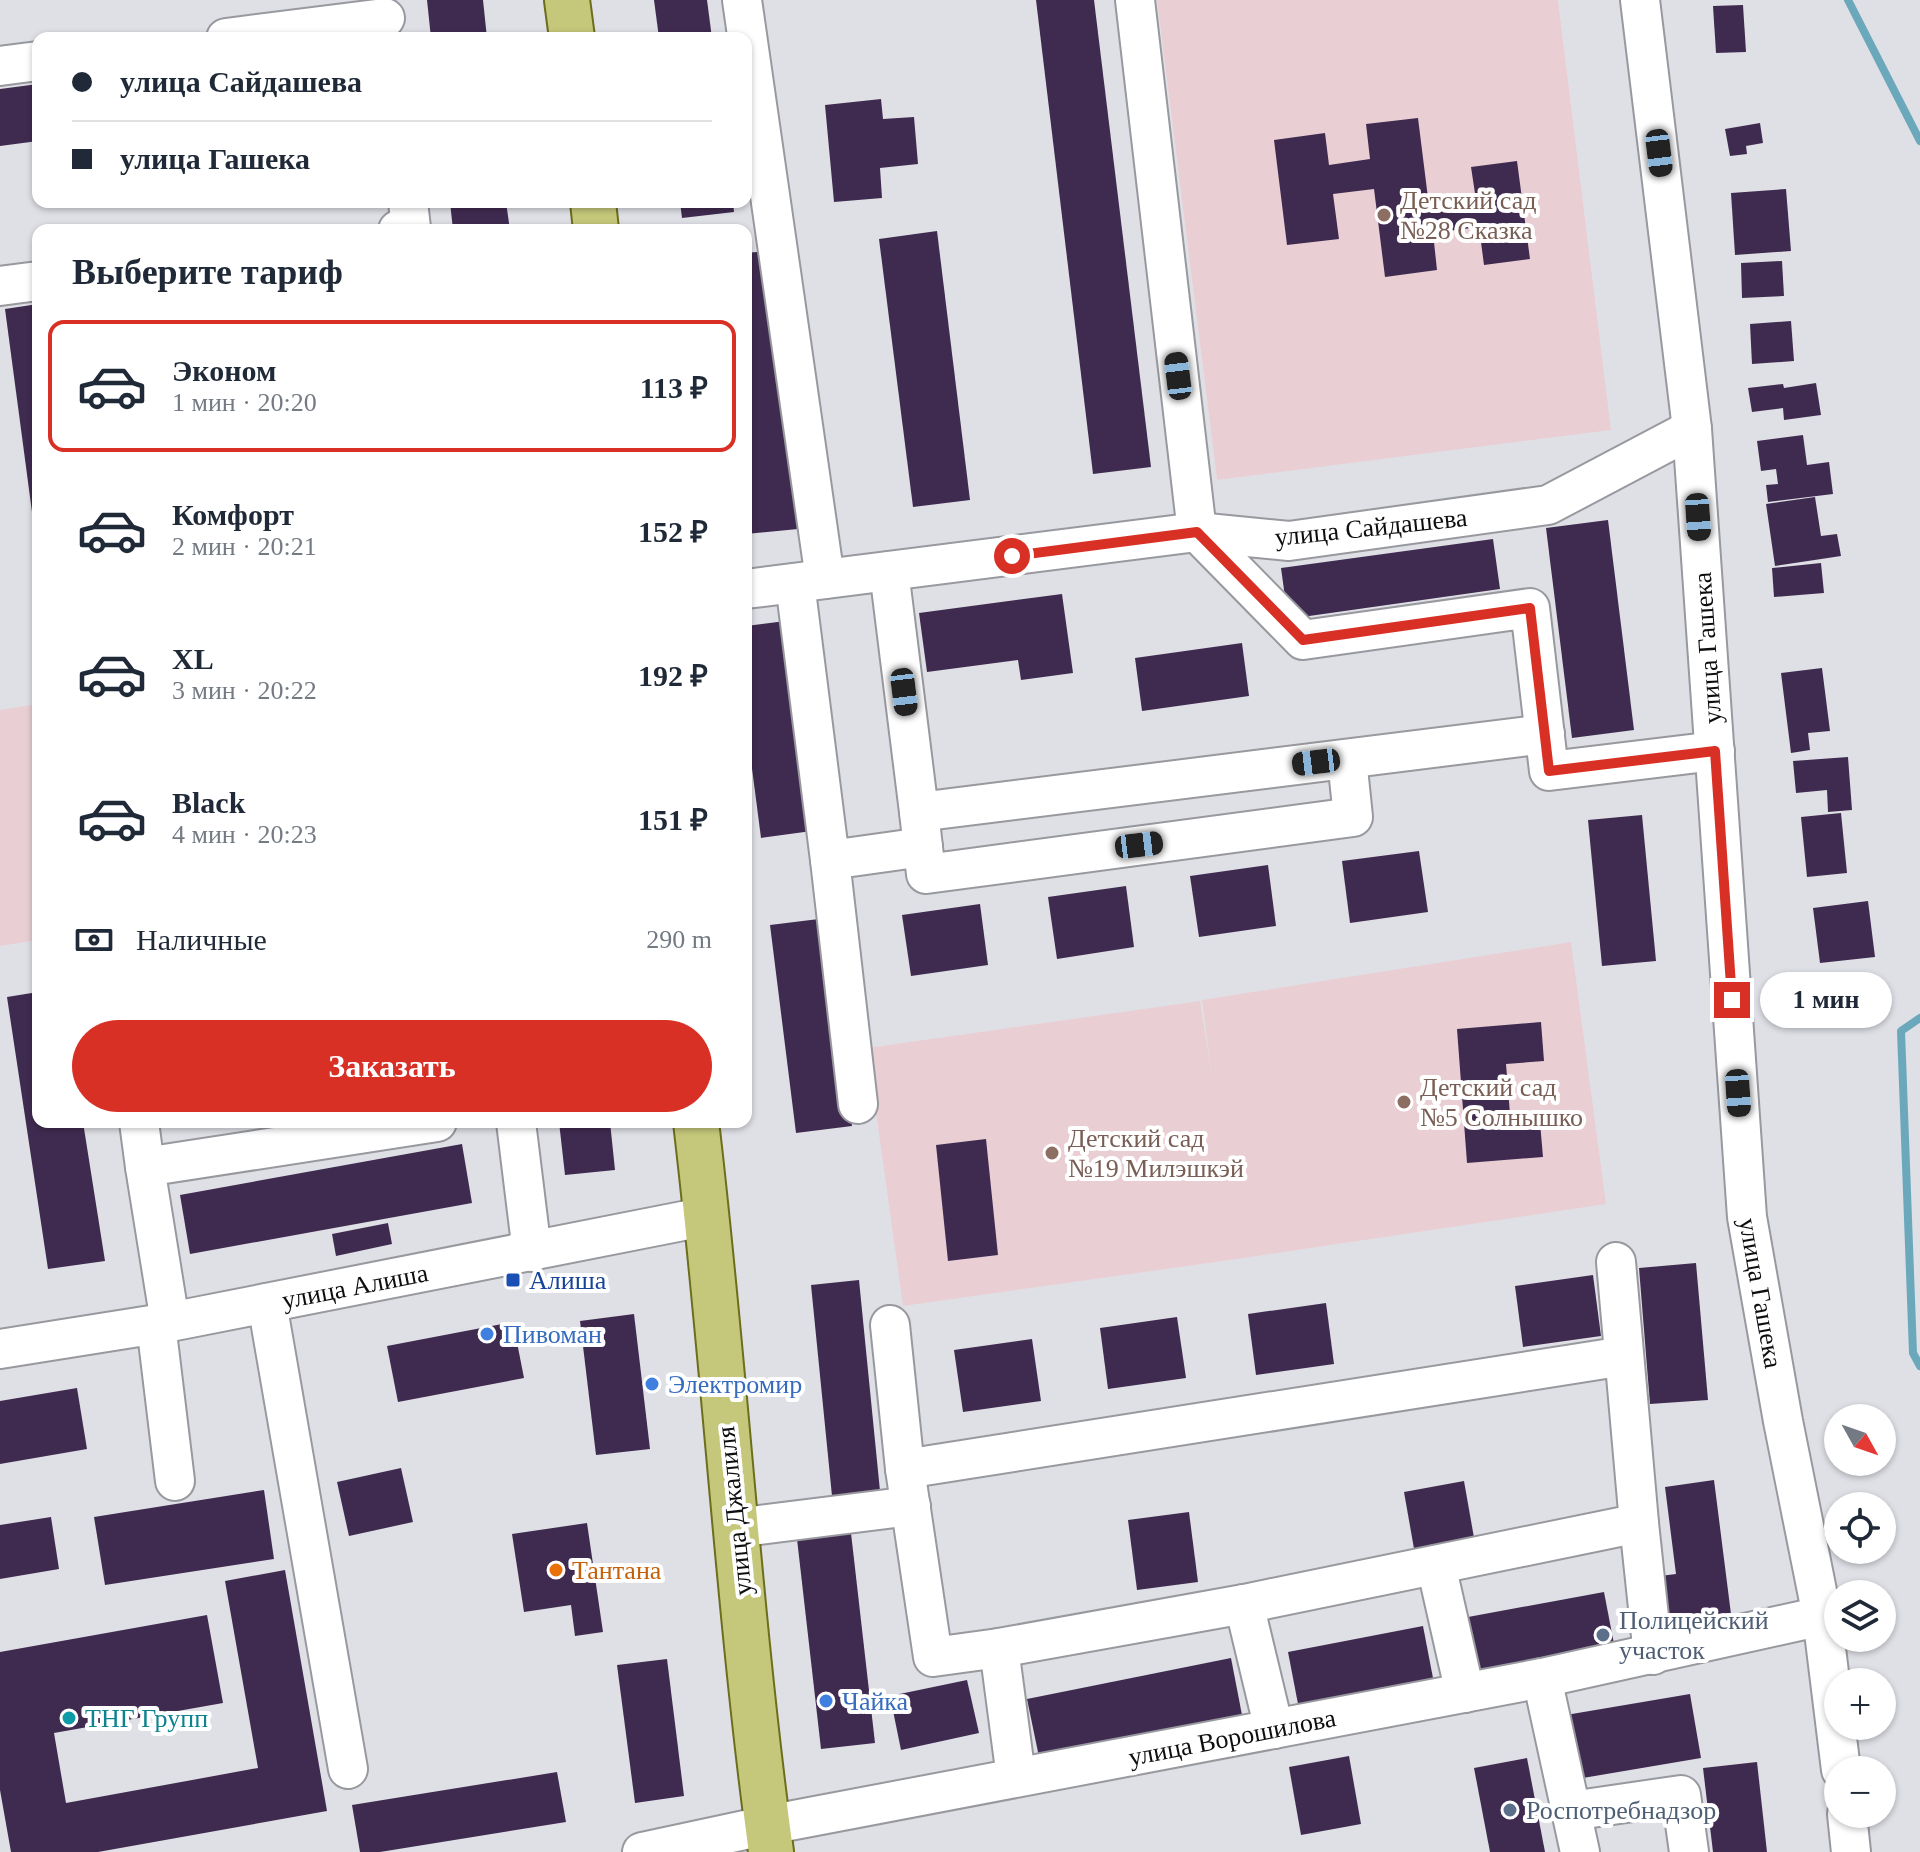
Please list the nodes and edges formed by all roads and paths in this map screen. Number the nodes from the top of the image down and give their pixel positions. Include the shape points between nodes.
1 (567, 0) edge
2 (742, 0) edge
3 (1135, 0) edge
4 (1640, 0) edge
5 (385, 19) edge
6 (276, 32) edge
7 (571, 32) edge
8 (746, 32) edge
9 (32, 62) edge
10 (0, 66) edge
11 (752, 85) edge
12 (32, 282) edge
13 (0, 286) edge
14 (1692, 429) junction
15 (1197, 532) junction
16 (889, 571) junction
17 (810, 581) junction
18 (752, 588) edge
19 (1545, 734) junction
20 (1715, 751) junction
21 (1347, 759) junction
22 (921, 830) junction
23 (830, 860) junction
24 (858, 1104) dead end
25 (140, 1128) edge
26 (398, 1128) edge
27 (517, 1128) edge
28 (697, 1128) edge
29 (145, 1167) junction
30 (708, 1216) junction
31 (532, 1252) junction
32 (1616, 1262) dead end
33 (267, 1303) junction
34 (163, 1323) junction
35 (890, 1325) dead end
36 (0, 1349) edge
37 (1624, 1356) junction
38 (905, 1469) junction
39 (175, 1481) dead end
40 (911, 1506) junction
41 (1639, 1523) junction
42 (735, 1528) junction
43 (1436, 1565) junction
44 (1244, 1604) junction
45 (1822, 1616) junction
46 (999, 1648) junction
47 (1653, 1655) junction
48 (1542, 1678) junction
49 (1465, 1693) junction
50 (1274, 1729) junction
51 (1839, 1756) edge
52 (348, 1769) dead end
53 (1016, 1777) junction
54 (1571, 1811) junction
55 (1848, 1828) edge
56 (770, 1838) edge
57 (642, 1852) edge
58 (1580, 1852) edge
59 (1689, 1852) edge
60 (1851, 1852) edge

1 - 7 main road
2 - 8 street
3 - 15 street
4 - 14 street, улица Гашека
5 - 6 street
9 - 10 street
11 - 17 street
12 - 13 street
14 - 15 street, улица Сайдашева via 1548,505 1289,541
14 - 20 street, улица Гашека
15 - 16 street, улица Сайдашева
15 - 19 street via 1303,640 1530,608
16 - 17 street, улица Сайдашева
16 - 22 street
17 - 18 street, улица Сайдашева
17 - 23 street
19 - 20 street via 1549,771
19 - 21 street
20 - 45 street, улица Гашека via 1747,1217
21 - 22 street
21 - 22 street via 1353,817 926,874
22 - 23 street
23 - 24 street
25 - 29 street
26 - 29 street
27 - 31 street
28 - 30 main road, улица Джалиля
29 - 34 street
30 - 31 street, улица Алиша
30 - 42 main road, улица Джалиля
31 - 33 street, улица Алиша
32 - 37 street
33 - 34 street, улица Алиша
33 - 52 street
34 - 36 street, улица Алиша
34 - 39 street
35 - 38 street
37 - 38 street
37 - 41 street
38 - 40 street
40 - 42 street
40 - 46 street via 933,1657
41 - 43 street
41 - 47 street
42 - 56 main road, улица Джалиля
43 - 44 street
43 - 49 street
44 - 46 street
44 - 50 street
45 - 47 street, улица Ворошилова
45 - 51 street, улица Гашека
46 - 53 street
47 - 48 street, улица Ворошилова
48 - 49 street, улица Ворошилова
48 - 54 street
49 - 50 street, улица Ворошилова
50 - 53 street, улица Ворошилова
53 - 56 street, улица Ворошилова
54 - 58 street
54 - 59 street via 1681,1795
55 - 60 street
56 - 57 street, улица Ворошилова

